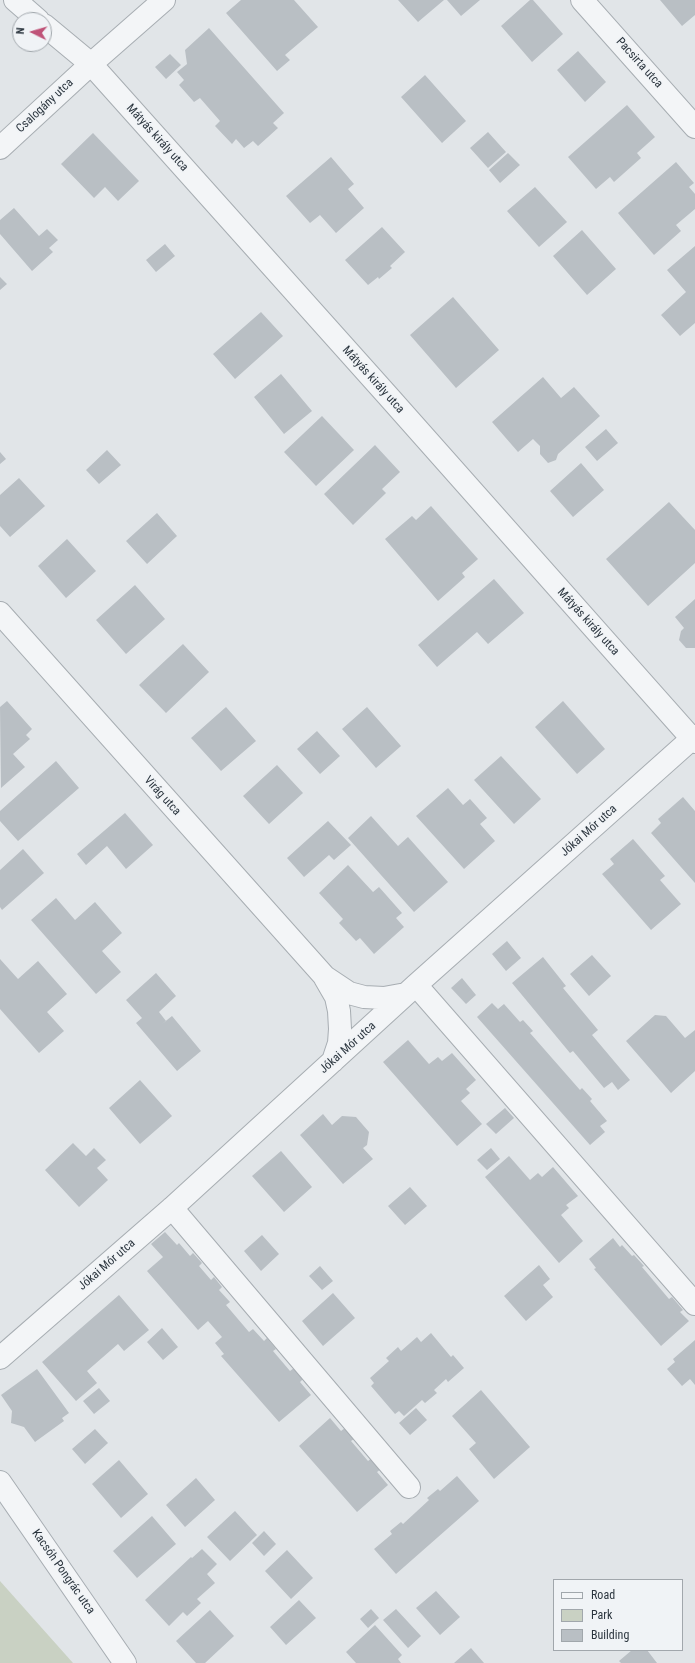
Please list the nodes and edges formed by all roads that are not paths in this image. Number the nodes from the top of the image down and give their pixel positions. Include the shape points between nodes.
1 (15, 0) edge
2 (164, 0) edge
3 (582, 0) edge
4 (29, 12) edge
5 (52, 32) edge
6 (91, 64) junction
7 (695, 127) edge
8 (0, 148) edge
9 (0, 614) edge
10 (694, 739) edge
11 (325, 977) junction
12 (411, 990) junction
13 (333, 1061) junction
14 (172, 1208) junction
15 (695, 1304) edge
16 (0, 1358) edge
17 (0, 1482) edge
18 (409, 1487) dead end
19 (125, 1663) edge

1 - 4 street
2 - 6 street
3 - 7 street, Pacsirta utca
5 - 6 street, Mátyás király utca
6 - 8 street, Csalogány utca
6 - 10 street, Mátyás király utca
9 - 11 street, Virág utca
10 - 12 street, Jókai Mór utca
11 - 12 street, Virág utca via 349,993 364,997 384,998
11 - 13 street, Virág utca via 336,997 339,1011 339,1043
12 - 13 street, Jókai Mór utca
12 - 15 street
13 - 14 street, Jókai Mór utca
14 - 16 street, Jókai Mór utca
14 - 18 street
17 - 19 street, Kacsóh Pongrác utca

